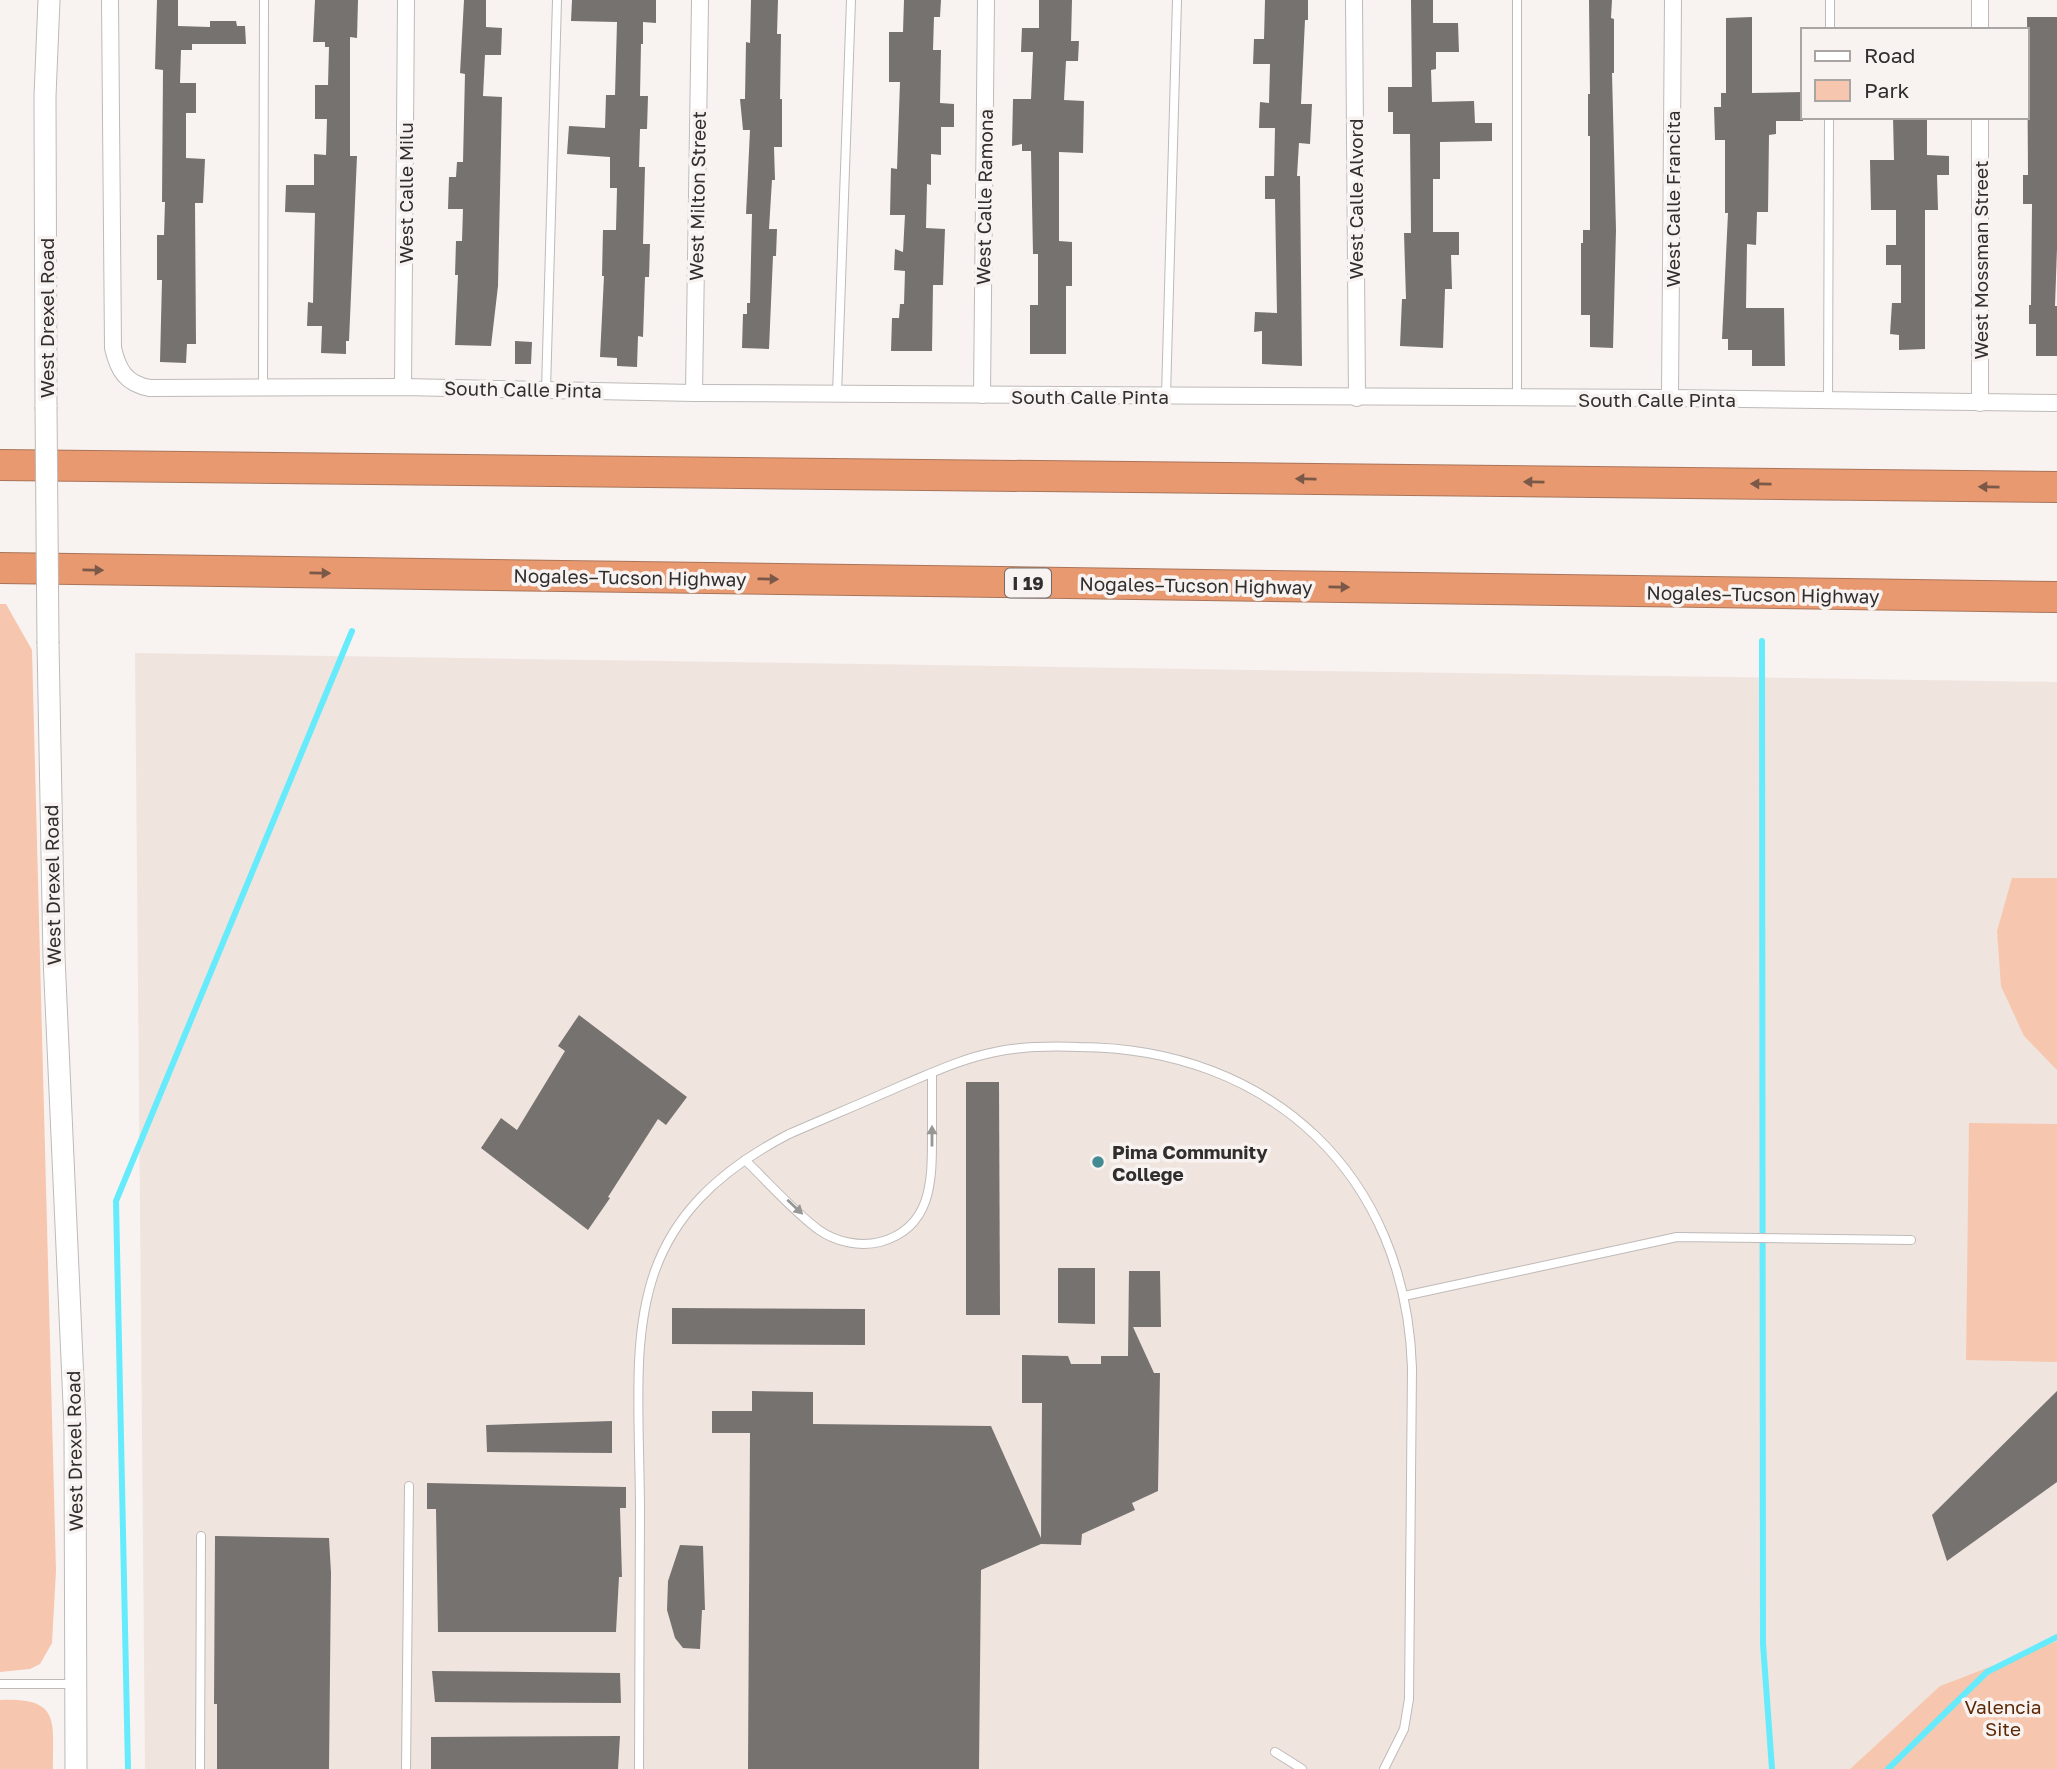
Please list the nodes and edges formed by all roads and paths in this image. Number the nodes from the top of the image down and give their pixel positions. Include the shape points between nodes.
1 (49, 0) edge
2 (110, 0) edge
3 (264, 0) edge
4 (406, 0) edge
5 (557, 0) edge
6 (700, 0) edge
7 (851, 0) edge
8 (986, 0) edge
9 (1177, 0) edge
10 (1354, 0) edge
11 (1517, 0) edge
12 (1673, 0) edge
13 (1830, 0) edge
14 (1980, 0) edge
15 (1830, 28) edge
16 (1980, 28) edge
17 (1829, 119) edge
18 (1980, 119) edge
19 (403, 387) junction
20 (262, 389) junction
21 (547, 390) junction
22 (694, 393) junction
23 (837, 394) junction
24 (982, 395) junction
25 (1166, 396) junction
26 (1357, 398) junction
27 (1517, 398) junction
28 (1670, 398) junction
29 (1828, 401) junction
30 (1980, 403) junction
31 (2057, 403) edge
32 (0, 465) edge
33 (2057, 487) edge
34 (0, 569) edge
35 (2057, 597) edge
36 (932, 1073) junction
37 (745, 1160) junction
38 (1911, 1240) dead end
39 (1404, 1296) junction
40 (409, 1486) dead end
41 (201, 1536) dead end
42 (0, 1684) edge
43 (76, 1684) junction
44 (1275, 1752) dead end
45 (76, 1769) edge
46 (200, 1769) edge
47 (407, 1769) edge
48 (639, 1769) edge
49 (1302, 1769) edge
50 (1384, 1769) edge

1 - 43 street, West Drexel Road, bridge via 45,96 48,644 53,944 75,1426
2 - 20 street, South Calle Pinta via 113,348 117,366 137,386
3 - 20 lane
4 - 19 street, West Calle Milu
5 - 21 lane
6 - 22 street, West Milton Street
7 - 23 lane
8 - 24 street, West Calle Ramona
9 - 25 lane
10 - 26 street, West Calle Alvord
11 - 27 lane
12 - 28 street, West Calle Francita
13 - 15 lane
14 - 16 street
17 - 29 lane
18 - 30 street, West Mossman Street
19 - 20 street, South Calle Pinta
19 - 21 street, South Calle Pinta
21 - 22 street, South Calle Pinta
22 - 23 street, South Calle Pinta
23 - 24 street, South Calle Pinta
24 - 25 street, South Calle Pinta
25 - 26 street, South Calle Pinta
26 - 27 street, South Calle Pinta
27 - 28 street, South Calle Pinta
28 - 29 street, South Calle Pinta
29 - 30 street, South Calle Pinta
30 - 31 street, South Calle Pinta
33 -> 32 highway
34 -> 35 highway, Nogales–Tucson Highway / I 19
36 - 37 lane via 789,1134
37 -> 36 lane via 819,1230 835,1239 854,1243 891,1239 920,1214 928,1196
36 - 39 lane via 997,1051 1096,1047 1169,1056 1241,1082 1291,1113 1347,1171 1383,1231
37 - 48 lane via 684,1216 663,1251 643,1309 637,1380
38 - 39 lane via 1677,1237
39 - 50 lane via 1412,1368 1409,1699 1404,1729
40 - 47 lane
41 - 46 lane
42 - 43 lane
43 - 45 street, West Drexel Road
44 - 49 lane

